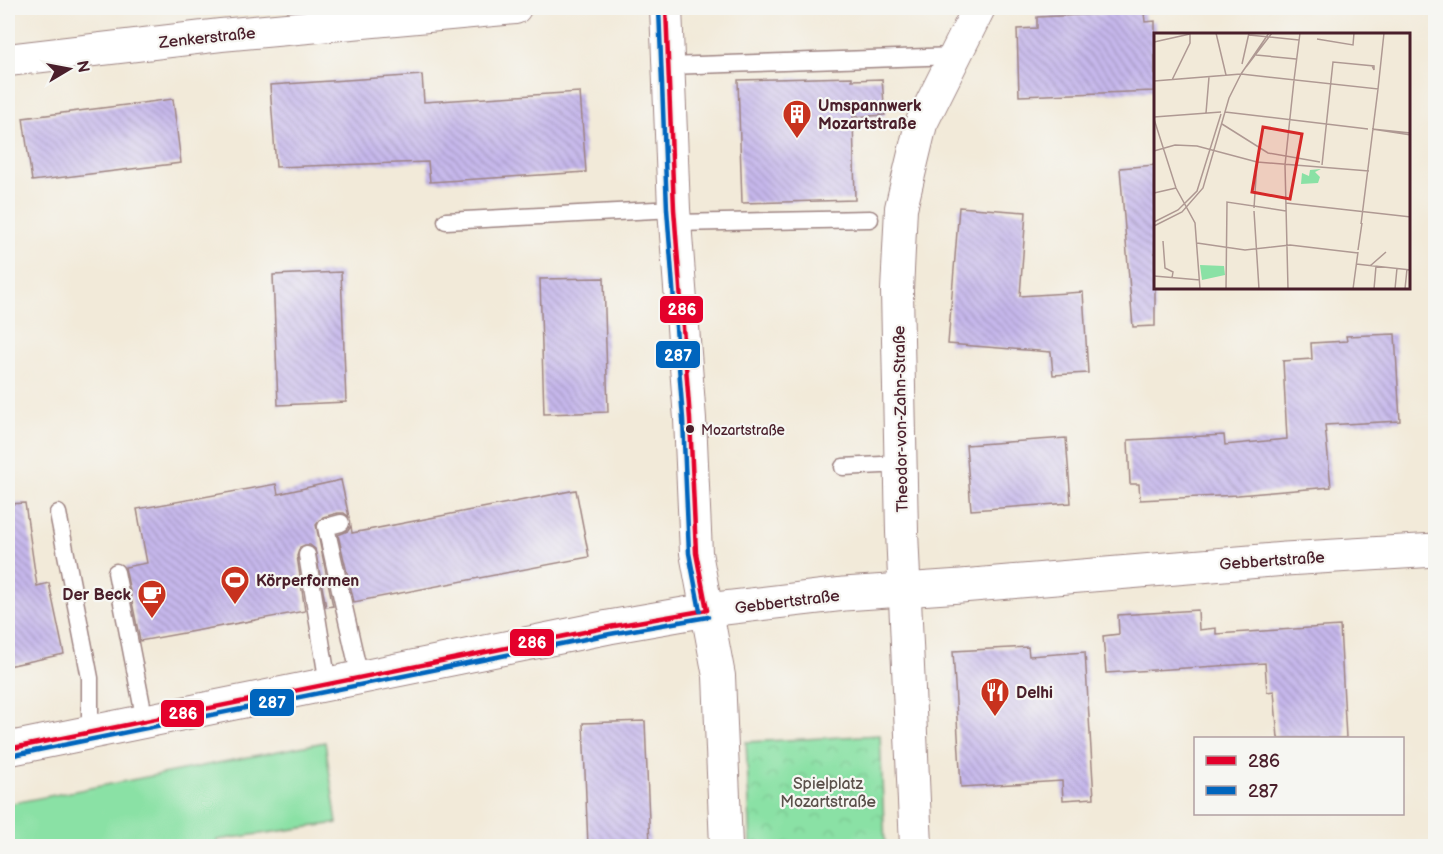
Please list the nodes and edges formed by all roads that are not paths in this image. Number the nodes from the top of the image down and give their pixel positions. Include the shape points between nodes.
1 (515, 8) edge
2 (666, 8) edge
3 (979, 8) edge
4 (955, 56) junction
5 (8, 60) edge
6 (668, 66) junction
7 (675, 216) junction
8 (870, 219) dead end
9 (446, 221) dead end
10 (901, 464) junction
11 (843, 467) dead end
12 (58, 513) dead end
13 (341, 523) dead end
14 (1436, 550) edge
15 (307, 555) dead end
16 (116, 572) dead end
17 (904, 590) junction
18 (706, 610) junction
19 (360, 678) junction
20 (328, 684) junction
21 (145, 721) junction
22 (90, 732) junction
23 (8, 749) edge
24 (726, 846) edge
25 (916, 846) edge

1 - 5 street, Zenkerstraße via 221,34
2 - 6 street
3 - 4 street, Theodor-von-Zahn-Straße
4 - 6 lane
4 - 10 street, Theodor-von-Zahn-Straße via 921,124 901,208 897,291
6 - 7 street
7 - 8 lane
7 - 9 lane
7 - 18 street via 696,553
10 - 11 lane
10 - 17 street, Theodor-von-Zahn-Straße
12 - 22 lane via 90,678
13 - 19 lane via 326,526
14 - 17 street, Gebbertstraße
15 - 20 lane
16 - 21 lane
17 - 18 street, Gebbertstraße
17 - 25 street, Theodor-von-Zahn-Straße
18 - 19 street, Gebbertstraße
18 - 24 street via 719,676
19 - 20 street, Gebbertstraße
20 - 21 street, Gebbertstraße
21 - 22 street, Gebbertstraße
22 - 23 street, Gebbertstraße

